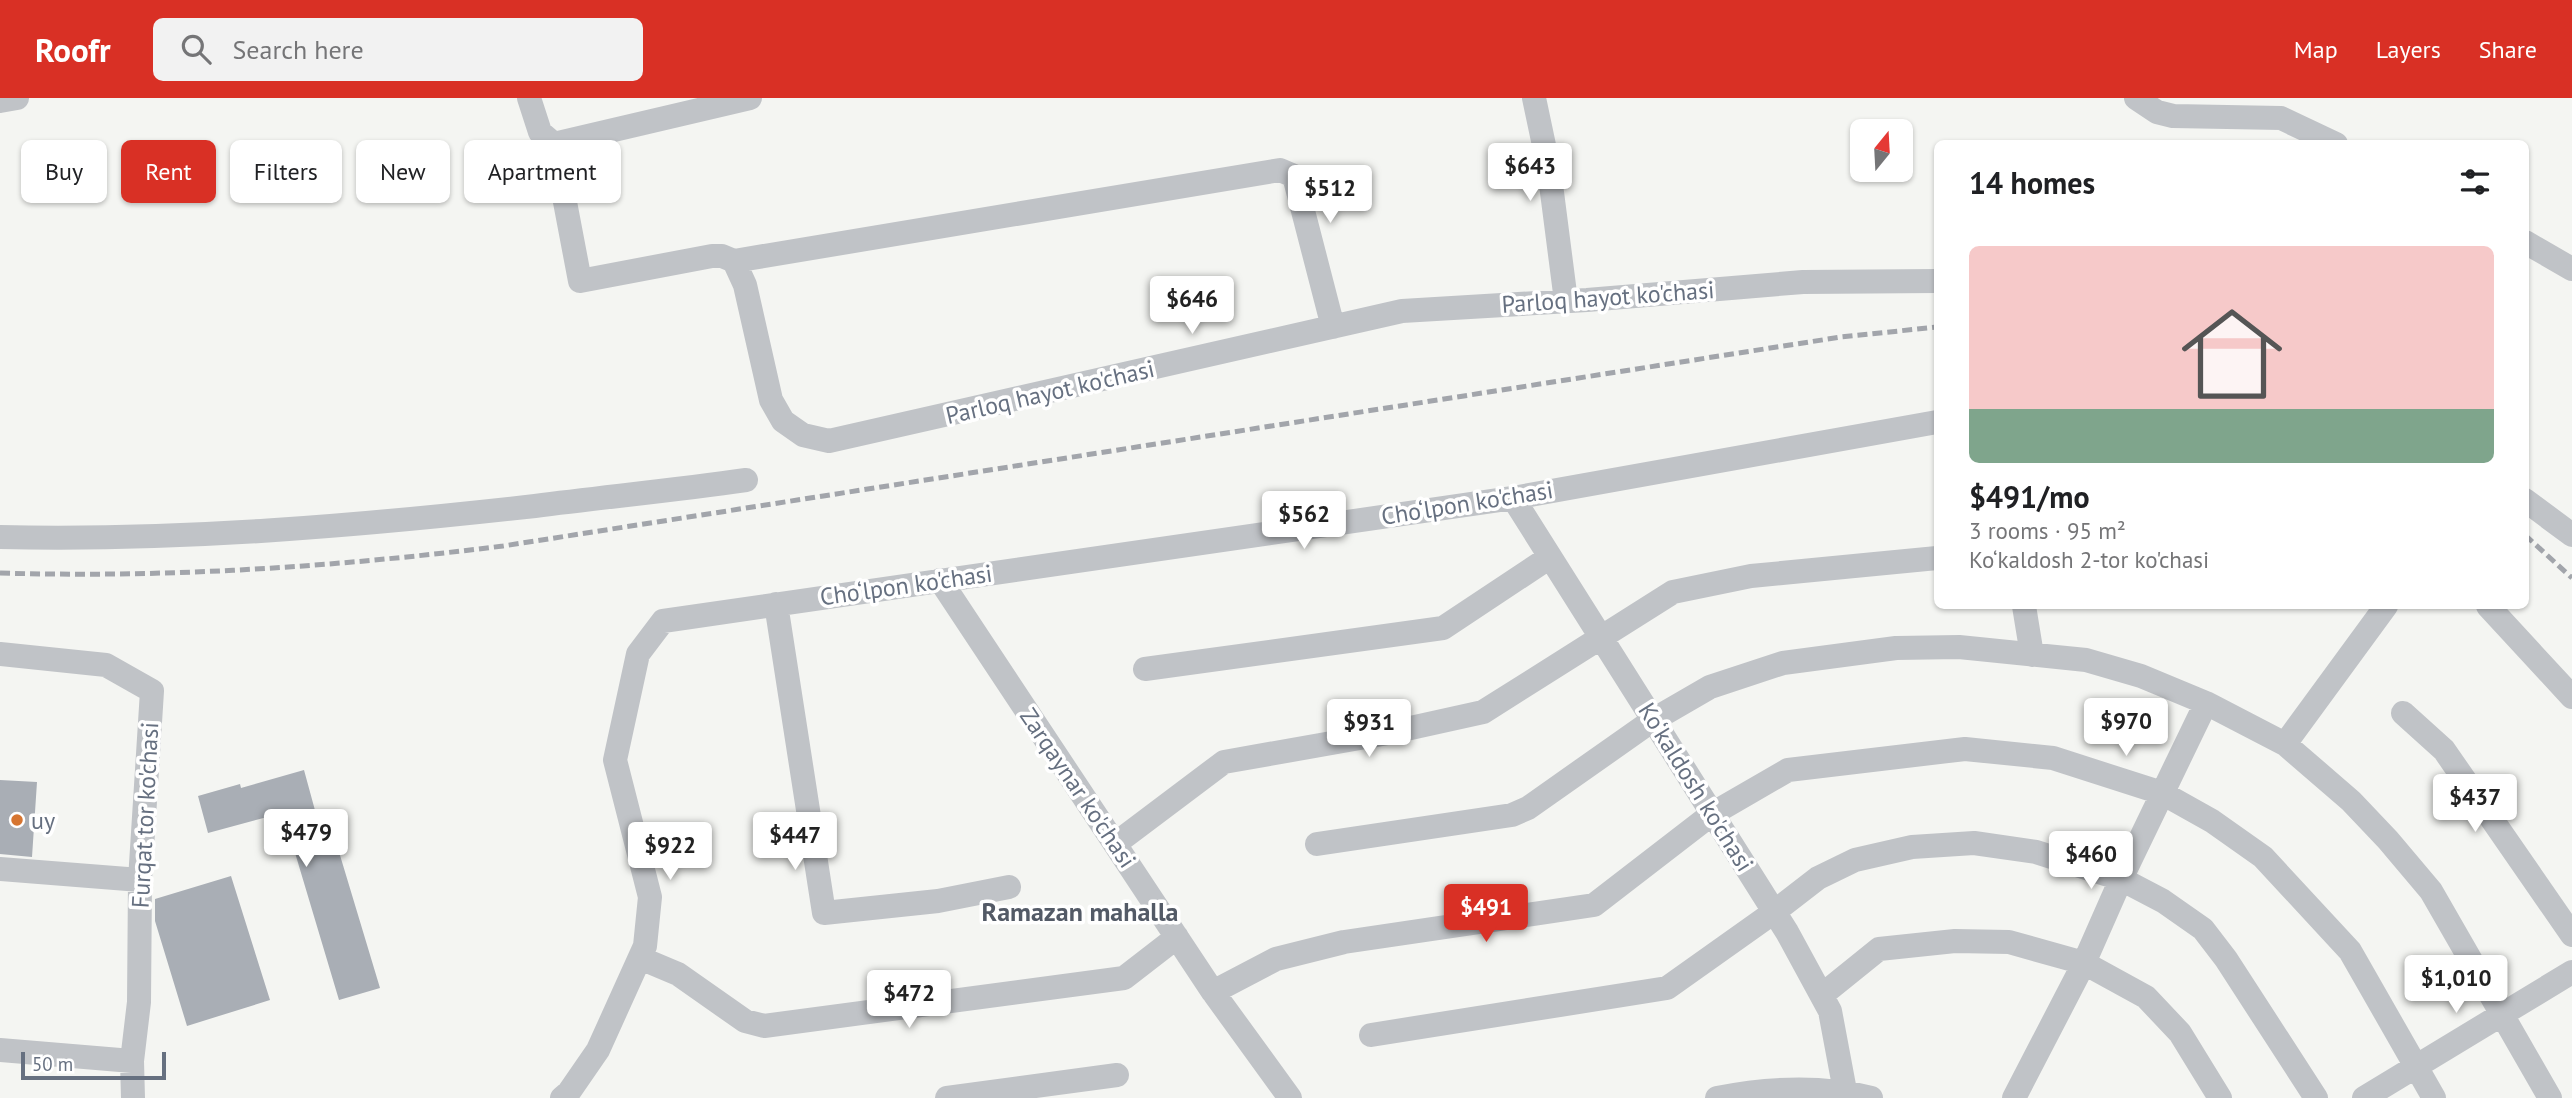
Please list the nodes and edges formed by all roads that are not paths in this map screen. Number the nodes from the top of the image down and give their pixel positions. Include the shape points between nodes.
1 (17, 98) edge
2 (529, 98) edge
3 (750, 98) edge
4 (1534, 98) edge
5 (2136, 98) edge
6 (2273, 98) edge
7 (0, 101) edge
8 (2259, 118) junction
9 (549, 140) edge
10 (571, 140) edge
11 (2328, 140) edge
12 (565, 203) edge
13 (2529, 244) edge
14 (734, 261) junction
15 (2572, 270) edge
16 (1934, 281) edge
17 (1566, 301) junction
18 (1333, 327) junction
19 (1934, 423) edge
20 (746, 480) dead end
21 (1513, 498) junction
22 (2529, 503) edge
23 (2572, 535) edge
24 (0, 537) edge
25 (1550, 557) junction
26 (1934, 558) edge
27 (940, 580) junction
28 (776, 604) junction
29 (2024, 609) edge
30 (2384, 609) edge
31 (2491, 609) edge
32 (1600, 636) junction
33 (0, 654) edge
34 (2032, 654) junction
35 (1145, 669) dead end
36 (2572, 697) edge
37 (2206, 703) junction
38 (2403, 713) dead end
39 (1653, 720) junction
40 (2285, 744) junction
41 (2162, 793) junction
42 (1712, 814) junction
43 (1115, 844) junction
44 (1317, 844) dead end
45 (0, 869) edge
46 (2121, 879) junction
47 (140, 880) junction
48 (1009, 887) dead end
49 (1774, 912) junction
50 (2572, 934) edge
51 (1177, 937) junction
52 (640, 958) junction
53 (2084, 963) junction
54 (2572, 972) edge
55 (1213, 992) junction
56 (1822, 995) junction
57 (2500, 1015) junction
58 (1371, 1035) dead end
59 (0, 1051) edge
60 (132, 1061) junction
61 (2415, 1067) junction
62 (1117, 1075) dead end
63 (1845, 1091) junction
64 (133, 1098) edge
65 (562, 1098) edge
66 (947, 1098) edge
67 (1290, 1098) edge
68 (1717, 1098) edge
69 (1871, 1098) edge
70 (2014, 1098) edge
71 (2220, 1098) edge
72 (2316, 1098) edge
73 (2364, 1098) edge
74 (2434, 1098) edge
75 (2550, 1098) edge

1 - 7 street
2 - 9 street via 540,132
3 - 10 street
4 - 17 street via 1549,169
5 - 8 street via 2173,116
6 - 8 street
8 - 11 street via 2281,118
12 - 14 street via 580,281 712,256
13 - 15 street
14 - 18 street via 1279,170 1294,176
14 - 18 street, Parloq hayot ko'chasi via 745,285 771,400 783,421 803,435 829,441
16 - 17 street, Parloq hayot ko'chasi via 1803,282
17 - 18 street, Parloq hayot ko'chasi via 1402,311
19 - 21 street, Cho‘lpon ko'chasi
20 - 24 street via 412,520 195,536
21 - 25 street, Ko‘kaldosh ko'chasi
21 - 27 street, Cho‘lpon ko'chasi
22 - 23 street
25 - 32 street, Ko‘kaldosh ko'chasi
25 - 35 street via 1443,628
26 - 32 street via 1751,576 1673,592
27 - 28 street, Cho‘lpon ko'chasi
27 - 43 street, Zarqaynar ko'chasi
28 - 48 street via 824,913 938,901
28 - 52 street, Cho‘lpon ko'chasi via 663,621 638,654 615,760 650,897
29 - 34 street
30 - 40 street
31 - 36 street
32 - 39 street, Ko‘kaldosh ko'chasi
32 - 43 street via 1483,712 1224,761
33 - 47 street, Furqat tor ko'chasi via 106,665 152,691
34 - 37 street via 2085,660 2141,676
34 - 39 street via 1959,647 1896,648 1783,663 1710,687
37 - 40 street
37 - 41 street
38 - 50 street via 2444,750
39 - 42 street, Ko‘kaldosh ko'chasi
39 - 44 street via 1512,815
40 - 57 street via 2351,801 2431,891
41 - 42 street via 2053,758 1965,749 1788,770
41 - 46 street
41 - 61 street via 2263,857 2350,951
42 - 49 street, Ko‘kaldosh ko'chasi
42 - 55 street via 1594,905 1344,942 1276,959
43 - 51 street, Zarqaynar ko'chasi
45 - 47 street
46 - 49 street via 2036,852 1974,843 1912,847 1855,860 1818,878
46 - 53 street
46 - 72 street via 2203,929
47 - 60 street, Furqat tor ko'chasi via 139,1002
49 - 56 street, Ko‘kaldosh ko'chasi
49 - 58 street via 1667,988
51 - 52 street via 1124,978 764,1027 745,1021 678,974
51 - 55 street, Zarqaynar ko'chasi
52 - 65 street via 598,1050
53 - 56 street via 2009,942 1955,941 1880,949
53 - 70 street
53 - 71 street via 2146,997 2180,1033
54 - 57 street
55 - 67 street, Zarqaynar ko'chasi
56 - 63 street, Ko‘kaldosh ko'chasi via 1830,1011
57 - 61 street
57 - 75 street
59 - 60 street
60 - 64 street, Furqat tor ko'chasi
61 - 73 street
61 - 74 street
62 - 66 street
63 - 68 street via 1763,1089
63 - 69 street

